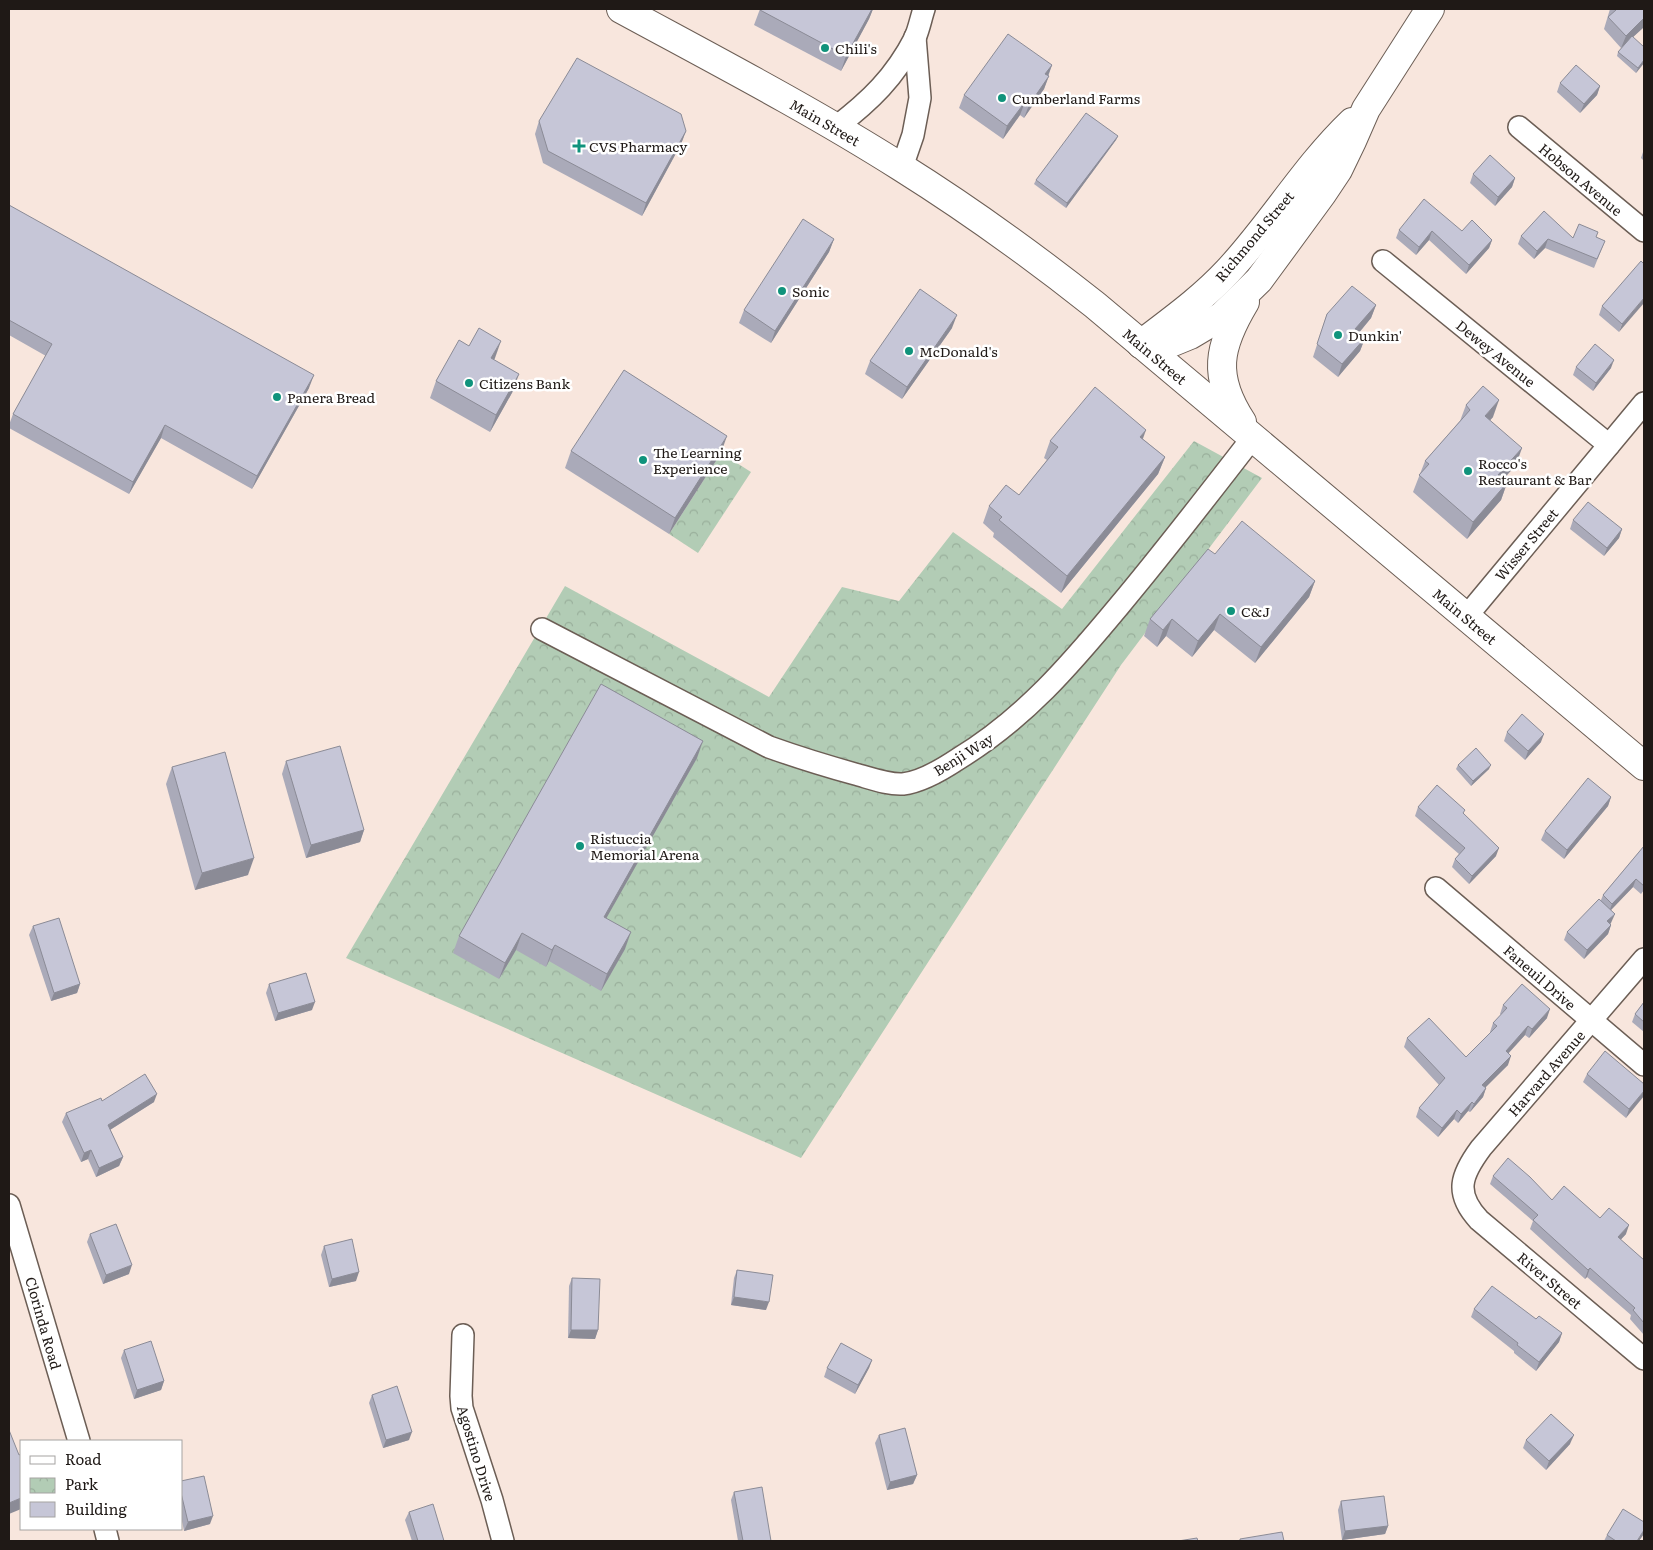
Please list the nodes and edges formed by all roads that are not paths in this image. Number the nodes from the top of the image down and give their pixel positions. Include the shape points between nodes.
1 (621, 9) edge
2 (924, 9) edge
3 (1430, 9) edge
4 (915, 37) junction
5 (1366, 109) junction
6 (836, 127) junction
7 (1519, 127) dead end
8 (902, 167) junction
9 (1644, 231) edge
10 (1383, 261) dead end
11 (1259, 280) junction
12 (1140, 344) junction
13 (1644, 403) edge
14 (1253, 437) junction
15 (1609, 445) junction
16 (1466, 617) junction
17 (542, 629) dead end
18 (1644, 766) edge
19 (1436, 888) dead end
20 (1644, 959) edge
21 (1591, 1021) junction
22 (1644, 1065) edge
23 (1462, 1194) joint
24 (9, 1205) edge
25 (463, 1335) dead end
26 (1644, 1359) edge
27 (79, 1440) edge
28 (502, 1541) edge

1 - 6 main road, Main Street
2 - 4 street
3 - 5 main road, Richmond Street
4 - 6 street via 878,92
4 - 8 street via 920,98 913,135
5 - 11 main road, Richmond Street via 1332,178
5 - 12 main road, Richmond Street via 1318,159 1228,270 1188,308
6 - 8 main road, Main Street
7 - 9 street, Hobson Avenue
8 - 12 main road, Main Street via 1034,258
10 - 15 street, Dewey Avenue
11 - 12 main road, Richmond Street via 1222,316 1190,336 1173,342
11 - 14 main road via 1236,318 1222,356 1226,391
12 - 14 main road, Main Street
13 - 15 street, Wisser Street
14 - 16 main road, Main Street
14 - 17 street, Benji Way via 1144,575 1051,685 1013,720 966,754 940,770 904,784 869,778 769,747
15 - 16 street, Wisser Street
16 - 18 main road, Main Street
19 - 21 street, Faneuil Drive
20 - 21 street, Harvard Avenue
21 - 22 street, Faneuil Drive
21 - 23 street, Harvard Avenue via 1481,1148 1466,1170
23 - 26 street, River Street via 1479,1220
24 - 27 street, Clorinda Road
25 - 28 street, Agostino Drive via 462,1408

